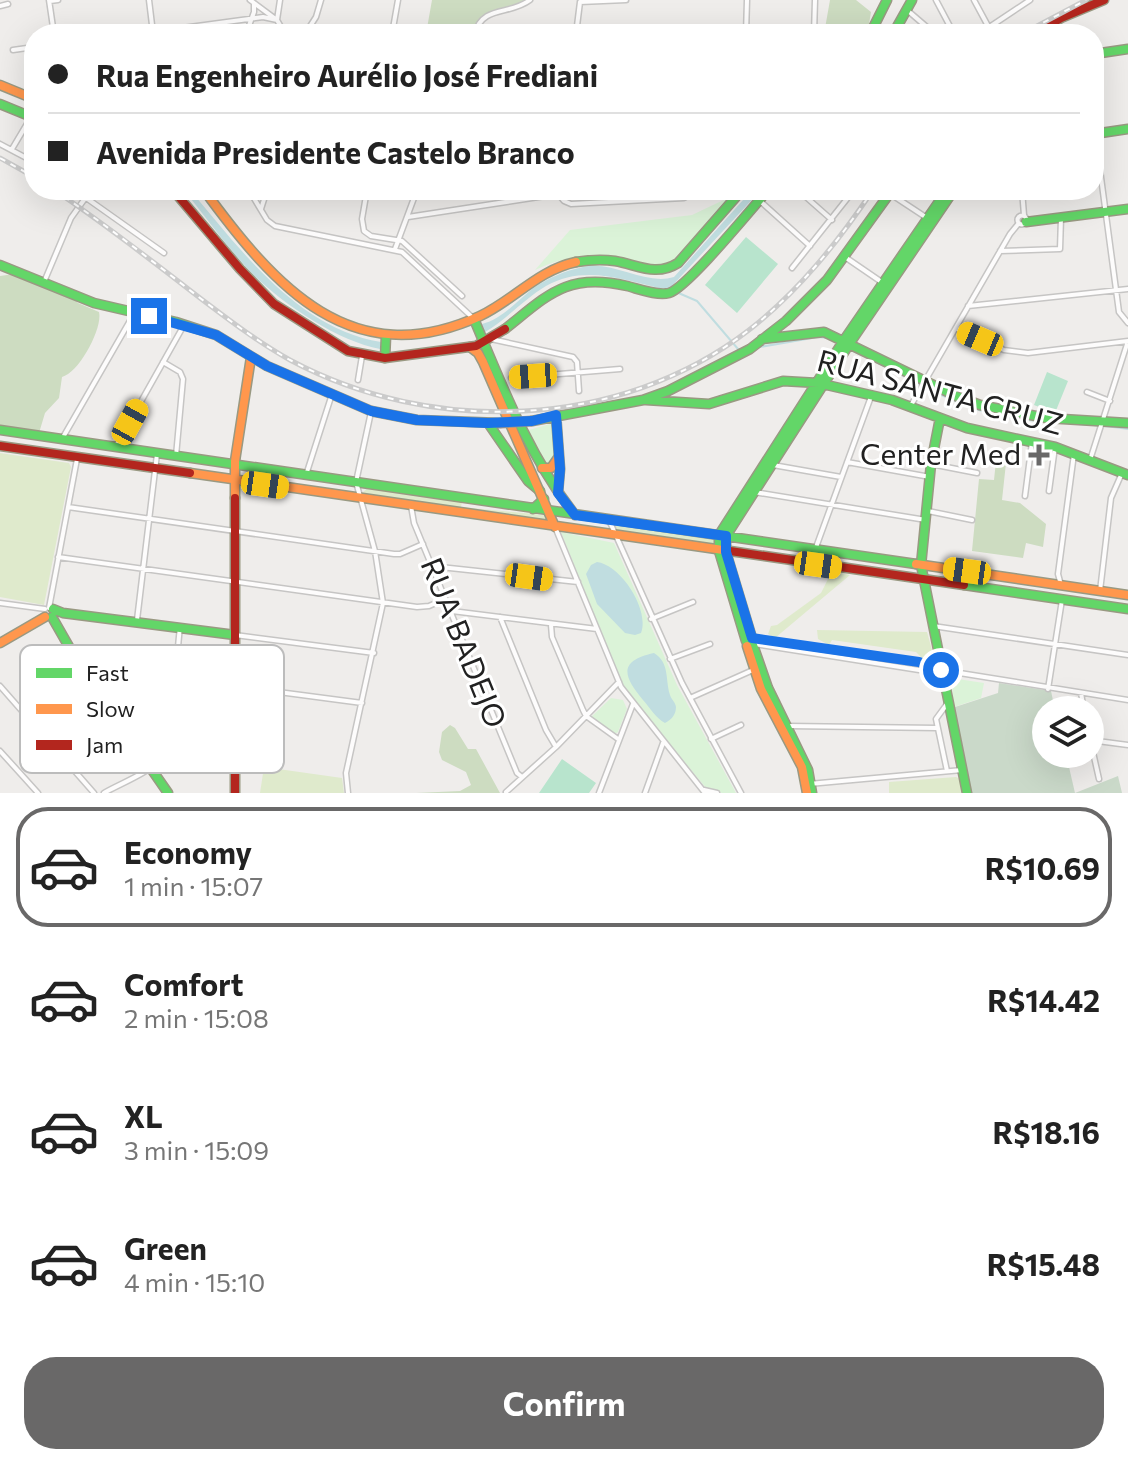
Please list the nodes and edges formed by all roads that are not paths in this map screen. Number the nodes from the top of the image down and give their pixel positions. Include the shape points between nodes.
1 (58, 0) edge
2 (149, 0) edge
3 (280, 0) edge
4 (321, 0) edge
5 (398, 0) edge
6 (530, 0) edge
7 (626, 0) edge
8 (747, 0) edge
9 (815, 0) edge
10 (887, 0) edge
11 (912, 0) edge
12 (936, 0) edge
13 (974, 0) edge
14 (1013, 0) edge
15 (1030, 0) edge
16 (1104, 0) edge
17 (50, 1) edge
18 (252, 1) edge
19 (580, 1) edge
20 (8, 4) dead end
21 (0, 6) edge
22 (1016, 7) junction
23 (907, 10) junction
24 (250, 19) junction
25 (277, 20) junction
26 (53, 24) edge
27 (152, 24) edge
28 (215, 24) edge
29 (249, 24) edge
30 (279, 24) edge
31 (311, 24) edge
32 (394, 24) edge
33 (478, 24) edge
34 (577, 24) edge
35 (746, 24) edge
36 (814, 24) edge
37 (875, 24) edge
38 (899, 24) edge
39 (923, 24) edge
40 (949, 24) edge
41 (987, 24) edge
42 (991, 24) edge
43 (1051, 24) edge
44 (24, 48) edge
45 (1128, 49) edge
46 (13, 50) dead end
47 (1104, 53) edge
48 (0, 85) edge
49 (24, 95) edge
50 (0, 104) edge
51 (24, 114) edge
52 (24, 129) edge
53 (1128, 129) edge
54 (1104, 130) edge
55 (0, 144) edge
56 (11, 149) junction
57 (24, 156) edge
58 (1104, 193) edge
59 (84, 200) edge
60 (89, 200) edge
61 (181, 200) edge
62 (211, 200) edge
63 (264, 200) edge
64 (365, 200) edge
65 (414, 200) edge
66 (510, 200) edge
67 (563, 200) edge
68 (646, 200) edge
69 (733, 200) edge
70 (759, 200) joint
71 (809, 200) edge
72 (846, 200) edge
73 (884, 200) edge
74 (901, 200) edge
75 (941, 200) edge
76 (946, 200) edge
77 (1022, 200) edge
78 (256, 202) edge
79 (261, 209) junction
80 (1128, 209) edge
81 (1107, 211) junction
82 (408, 217) junction
83 (1061, 218) junction
84 (832, 220) junction
85 (930, 220) junction
86 (1023, 220) junction
87 (400, 240) junction
88 (810, 246) junction
89 (395, 249) junction
90 (1000, 251) junction
91 (164, 253) dead end
92 (845, 257) junction
93 (0, 265) edge
94 (792, 268) dead end
95 (44, 282) junction
96 (886, 285) junction
97 (1128, 289) edge
98 (1116, 290) junction
99 (462, 296) dead end
100 (968, 306) junction
101 (463, 308) junction
102 (135, 312) junction
103 (475, 320) junction
104 (464, 321) junction
105 (1128, 323) edge
106 (185, 324) junction
107 (956, 328) junction
108 (762, 339) junction
109 (386, 340) junction
110 (486, 340) junction
111 (1128, 341) edge
112 (847, 342) junction
113 (470, 347) junction
114 (362, 356) junction
115 (251, 357) junction
116 (385, 357) junction
117 (1125, 360) edge
118 (163, 362) junction
119 (620, 369) dead end
120 (578, 373) junction
121 (511, 378) dead end
122 (358, 380) dead end
123 (925, 381) junction
124 (822, 383) junction
125 (579, 391) dead end
126 (668, 391) junction
127 (1087, 392) dead end
128 (332, 394) junction
129 (872, 394) junction
130 (643, 400) junction
131 (671, 401) junction
132 (1110, 401) junction
133 (910, 407) junction
134 (371, 411) junction
135 (556, 415) junction
136 (940, 418) junction
137 (1104, 419) junction
138 (488, 423) junction
139 (1128, 423) edge
140 (0, 430) edge
141 (36, 436) junction
142 (50, 438) junction
143 (61, 440) junction
144 (1032, 442) junction
145 (0, 446) edge
146 (1055, 447) junction
147 (115, 448) junction
148 (34, 453) junction
149 (157, 454) junction
150 (1074, 454) junction
151 (49, 455) junction
152 (176, 456) junction
153 (558, 458) junction
154 (77, 459) junction
155 (1090, 460) junction
156 (847, 462) junction
157 (235, 464) junction
158 (769, 464) junction
159 (931, 464) junction
160 (542, 468) junction
161 (158, 469) junction
162 (977, 473) dead end
163 (1125, 474) edge
164 (306, 475) junction
165 (842, 477) junction
166 (930, 477) junction
167 (235, 481) junction
168 (356, 482) junction
169 (751, 491) junction
170 (1049, 491) dead end
171 (558, 493) junction
172 (542, 495) junction
173 (1025, 496) dead end
174 (359, 498) junction
175 (831, 505) junction
176 (411, 506) junction
177 (68, 507) junction
178 (533, 509) junction
179 (549, 511) junction
180 (575, 515) junction
181 (927, 515) junction
182 (151, 520) junction
183 (609, 520) junction
184 (972, 520) dead end
185 (555, 527) junction
186 (234, 531) junction
187 (722, 536) junction
188 (617, 537) junction
189 (423, 544) junction
190 (798, 548) junction
191 (815, 550) junction
192 (375, 551) junction
193 (722, 551) junction
194 (58, 557) junction
195 (787, 560) junction
196 (807, 563) junction
197 (921, 565) junction
198 (431, 566) junction
199 (144, 570) junction
200 (923, 579) junction
201 (578, 582) junction
202 (236, 583) junction
203 (1061, 585) junction
204 (1100, 591) junction
205 (1128, 595) edge
206 (1048, 597) junction
207 (445, 599) junction
208 (1066, 600) junction
209 (693, 602) dead end
210 (0, 603) edge
211 (383, 603) junction
212 (1128, 609) edge
213 (451, 611) junction
214 (51, 613) junction
215 (500, 617) junction
216 (651, 619) junction
217 (137, 620) junction
218 (551, 625) junction
219 (932, 626) junction
220 (180, 627) junction
221 (597, 629) junction
222 (235, 635) junction
223 (751, 642) junction
224 (0, 643) edge
225 (710, 644) dead end
226 (1056, 644) junction
227 (69, 645) edge
228 (178, 645) edge
229 (235, 645) edge
230 (374, 653) junction
231 (1128, 655) edge
232 (670, 659) junction
233 (900, 660) junction
234 (899, 667) junction
235 (941, 670) junction
236 (755, 672) junction
237 (619, 682) junction
238 (0, 686) edge
239 (1048, 689) junction
240 (623, 691) junction
241 (284, 692) edge
242 (1081, 693) junction
243 (607, 695) junction
244 (1082, 696) edge
245 (690, 698) junction
246 (1128, 700) edge
247 (362, 703) junction
248 (633, 704) junction
249 (947, 704) junction
250 (20, 708) edge
251 (586, 716) junction
252 (741, 725) dead end
253 (784, 726) junction
254 (937, 728) junction
255 (618, 739) junction
256 (711, 739) junction
257 (1104, 742) edge
258 (663, 743) junction
259 (1128, 745) edge
260 (556, 747) junction
261 (0, 751) edge
262 (1096, 768) edge
263 (962, 770) junction
264 (947, 771) junction
265 (77, 773) edge
266 (139, 773) edge
267 (154, 773) edge
268 (522, 777) junction
269 (1099, 779) dead end
270 (809, 788) edge
271 (703, 791) edge
272 (506, 792) edge
273 (646, 792) edge
274 (38, 793) edge
275 (94, 793) edge
276 (104, 793) edge
277 (168, 793) edge
278 (348, 793) edge
279 (599, 793) edge
280 (717, 793) edge
281 (741, 793) edge
282 (967, 793) edge

1 - 17 street
2 - 27 street
3 - 25 street
4 - 31 street
5 - 32 street
6 - 33 street via 486,16
7 - 19 street
8 - 35 street
9 - 36 street
10 - 37 main road
11 - 23 main road
12 - 40 street
13 - 41 street
14 - 22 street
15 - 22 street
16 - 43 main road
17 - 26 street
18 - 24 street
18 - 25 street
19 - 34 street
20 - 21 street
22 - 42 street
23 - 38 main road
23 - 39 street
24 - 25 street
24 - 28 street
24 - 29 street
25 - 30 street
44 - 46 street
45 - 47 main road
48 - 49 main road
50 - 51 main road
52 - 56 street
53 - 54 main road
55 - 56 street
56 - 57 street
58 - 81 street
59 - 95 street via 71,218
60 - 91 street
61 - 114 main road via 274,304
62 - 109 main road via 261,265 286,287 360,331
63 - 79 street
64 - 87 street via 364,231
65 - 82 street
66 - 82 street
67 - 68 street
69 - 103 main road via 670,269 654,271 603,260 562,265
70 - 88 street
70 - 110 main road via 674,291 577,282 550,293
71 - 84 street
72 - 84 street
73 - 92 main road
74 - 85 street
75 - 85 main road
76 - 85 main road
77 - 86 street
78 - 79 street
79 - 89 street via 275,226
80 - 81 main road
81 - 83 main road
81 - 98 street
82 - 87 street
83 - 86 main road
83 - 90 street via 1060,249
84 - 88 street
85 - 96 main road
86 - 90 street
87 - 89 street
87 - 99 street
88 - 94 street
89 - 101 street
90 - 100 street
92 - 96 street
92 - 108 main road via 786,321
93 - 95 main road
95 - 102 main road via 94,303
96 - 112 main road
97 - 98 street
98 - 100 street
98 - 105 street via 1119,312
100 - 107 street
101 - 103 street
101 - 104 street
102 - 106 main road
102 - 143 street
103 - 104 main road
103 - 110 main road
104 - 109 main road
106 - 115 main road via 216,335
106 - 118 street
107 - 111 street via 1014,352
107 - 123 street
108 - 112 main road via 824,332
108 - 126 main road
109 - 116 main road
110 - 113 main road
110 - 120 street via 573,357
110 - 160 main road
111 - 117 street
112 - 123 main road
112 - 124 main road
113 - 116 main road
113 - 172 main road via 483,362
114 - 116 main road
114 - 122 street
115 - 128 main road
115 - 157 main road
117 - 132 street
118 - 147 street
118 - 152 street via 183,379
119 - 120 street
120 - 121 street
120 - 125 street
123 - 133 street
123 - 137 main road via 1007,412
124 - 129 main road, RUA SANTA CRUZ
124 - 131 main road, RUA SANTA CRUZ via 783,381 709,404
124 - 158 main road
126 - 130 main road
126 - 131 main road
127 - 132 street
128 - 134 main road
128 - 164 street
129 - 133 main road, RUA SANTA CRUZ
129 - 156 street
130 - 131 main road, RUA SANTA CRUZ
130 - 135 main road
132 - 137 street
133 - 136 main road, RUA SANTA CRUZ
134 - 138 main road via 417,420
134 - 168 street
135 - 138 main road, bridge
135 - 153 main road
136 - 144 main road, RUA SANTA CRUZ
136 - 159 main road
137 - 139 main road
137 - 155 street
138 - 172 main road
140 - 141 main road
141 - 142 main road
141 - 148 main road via 40,445
142 - 143 main road
142 - 151 main road via 45,447
143 - 147 main road
144 - 146 main road, RUA SANTA CRUZ
144 - 173 street
145 - 148 main road
146 - 150 main road, RUA SANTA CRUZ
146 - 170 street
147 - 149 main road
148 - 151 main road
149 - 152 main road
149 - 161 street
150 - 155 main road, RUA SANTA CRUZ
150 - 203 street via 1058,574
151 - 154 main road
152 - 157 main road
153 - 160 main road via 551,468
153 - 171 main road
154 - 161 main road
154 - 177 street
155 - 163 main road, RUA SANTA CRUZ
156 - 165 street
156 - 166 street
157 - 164 main road
157 - 167 main road
158 - 165 street
158 - 169 main road
159 - 162 street
159 - 166 main road
160 - 171 main road
161 - 167 main road
161 - 182 street
163 - 204 street via 1111,498
164 - 168 main road
165 - 175 street
166 - 181 main road
167 - 174 main road
167 - 186 main road
168 - 174 street
168 - 178 main road
169 - 175 street
169 - 187 main road
171 - 180 main road
172 - 178 main road
172 - 179 main road
174 - 176 main road
174 - 192 street
175 - 181 street
175 - 191 street
176 - 185 main road
176 - 189 street, RUA BADEJO
177 - 182 street
177 - 194 street
178 - 179 main road
179 - 180 main road
179 - 185 main road
180 - 183 main road
180 - 185 main road via 561,516
181 - 184 street
181 - 197 main road
182 - 186 street
182 - 199 street
183 - 187 main road
183 - 188 street
185 - 188 main road
185 - 201 street
186 - 192 street
186 - 202 main road
187 - 190 main road
187 - 193 main road
188 - 193 main road
188 - 216 street
189 - 192 street via 400,554
189 - 198 street, RUA BADEJO
190 - 191 main road
190 - 195 main road
191 - 196 main road via 813,561
191 - 197 main road
192 - 211 street
193 - 195 main road
193 - 223 main road
194 - 199 street
194 - 214 street
195 - 196 main road
196 - 200 main road
197 - 200 main road
197 - 203 main road
198 - 201 street
198 - 207 street, RUA BADEJO
199 - 202 street
199 - 217 street
200 - 206 main road
200 - 219 main road
201 - 221 street
202 - 211 street
202 - 222 main road
203 - 204 main road
203 - 206 main road
203 - 208 main road
204 - 205 main road
206 - 208 main road
207 - 211 street via 423,607
207 - 213 street, RUA BADEJO
208 - 212 main road
208 - 226 street
209 - 216 street
210 - 214 street
211 - 230 street
213 - 215 street
213 - 268 street, RUA BADEJO
214 - 217 main road
214 - 224 main road
214 - 227 main road
215 - 218 street
215 - 260 street
216 - 232 street
217 - 220 main road
218 - 221 street
218 - 251 street
219 - 226 street
219 - 235 main road
220 - 222 main road
220 - 228 street
221 - 237 street
222 - 229 main road
222 - 230 street
223 - 233 street
223 - 234 street
223 - 236 main road
223 - 253 main road
225 - 232 street
226 - 231 street
226 - 239 street
230 - 247 street
232 - 245 street
233 - 234 street
233 - 235 street
234 - 235 street
235 - 239 street
235 - 249 main road
236 - 245 street
236 - 253 main road
237 - 240 street
237 - 243 street
238 - 250 street
239 - 242 street
240 - 243 street
240 - 248 street
241 - 247 street
242 - 244 street
242 - 246 street
243 - 251 street
245 - 256 street
247 - 278 street via 346,773
248 - 255 street
248 - 258 street
249 - 254 street via 937,716
249 - 263 main road
251 - 255 street
251 - 260 street
252 - 256 street
253 - 254 street
253 - 270 main road
254 - 264 street
255 - 279 street
256 - 281 street
257 - 259 street
258 - 271 street
258 - 273 street
260 - 268 street
261 - 274 street
262 - 269 street
263 - 264 street
263 - 282 main road
264 - 270 street
265 - 275 street
266 - 276 street
267 - 277 main road
268 - 272 street
271 - 280 street

